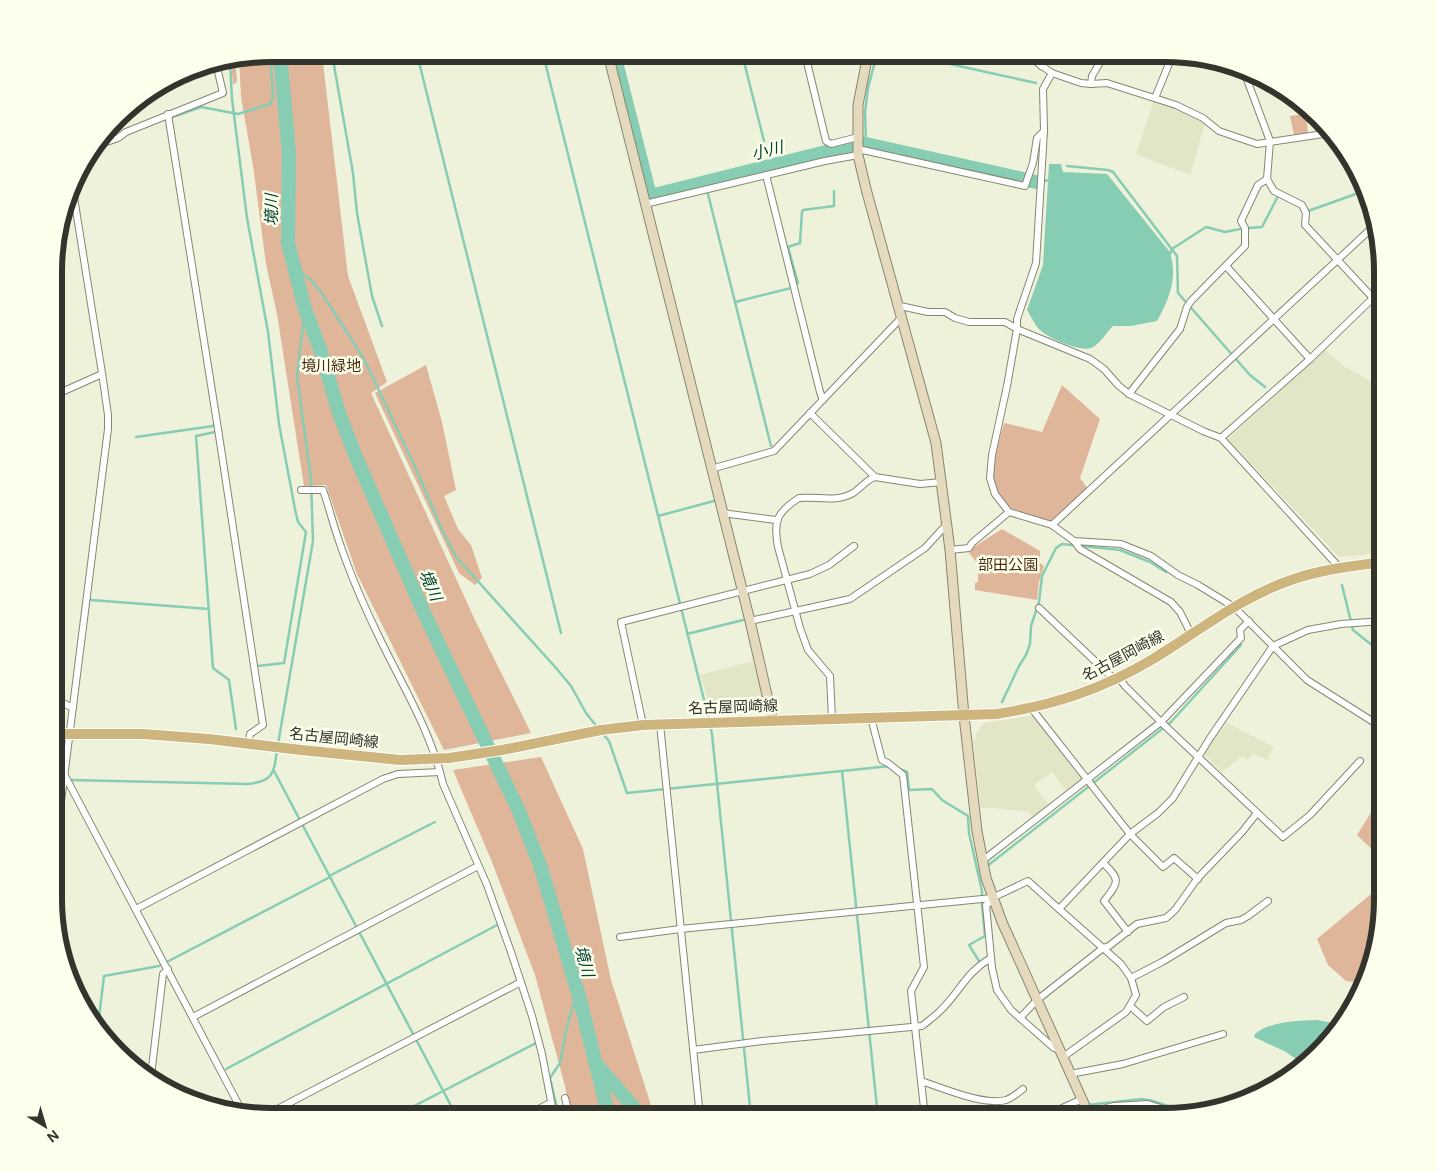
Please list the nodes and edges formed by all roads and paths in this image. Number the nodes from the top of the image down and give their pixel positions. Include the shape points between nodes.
1 (610, 62) edge
2 (807, 62) edge
3 (866, 62) edge
4 (1036, 62) edge
5 (1044, 62) edge
6 (1100, 62) edge
7 (1170, 62) edge
8 (1041, 66) junction
9 (218, 70) edge
10 (1052, 73) junction
11 (1247, 79) edge
12 (1091, 84) junction
13 (1155, 98) junction
14 (168, 114) junction
15 (1044, 131) junction
16 (1323, 134) edge
17 (1270, 141) junction
18 (108, 142) edge
19 (858, 145) junction
20 (766, 175) junction
21 (1267, 178) junction
22 (75, 202) edge
23 (645, 204) junction
24 (1370, 230) edge
25 (1337, 260) junction
26 (1226, 266) junction
27 (900, 306) junction
28 (902, 317) junction
29 (1273, 319) junction
30 (1017, 330) junction
31 (1310, 359) junction
32 (102, 374) junction
33 (62, 391) edge
34 (1129, 394) junction
35 (823, 400) junction
36 (810, 414) junction
37 (1172, 415) junction
38 (1221, 438) junction
39 (711, 469) junction
40 (875, 477) junction
41 (942, 482) junction
42 (302, 491) dead end
43 (1009, 512) junction
44 (722, 513) junction
45 (776, 520) junction
46 (947, 524) junction
47 (1052, 525) junction
48 (1074, 541) junction
49 (854, 546) dead end
50 (950, 550) junction
51 (1374, 563) edge
52 (1340, 567) junction
53 (788, 581) junction
54 (742, 592) junction
55 (1234, 606) junction
56 (1040, 608) dead end
57 (796, 610) junction
58 (750, 621) junction
59 (1249, 621) junction
60 (1374, 621) edge
61 (1191, 634) junction
62 (1273, 646) junction
63 (1117, 679) junction
64 (62, 702) edge
65 (73, 708) junction
66 (1032, 709) junction
67 (964, 716) junction
68 (871, 718) junction
69 (832, 719) junction
70 (773, 721) junction
71 (1161, 722) junction
72 (1374, 722) edge
73 (660, 724) junction
74 (644, 725) junction
75 (62, 734) edge
76 (69, 734) junction
77 (248, 744) junction
78 (435, 758) junction
79 (1198, 758) junction
80 (1360, 761) dead end
81 (440, 772) junction
82 (64, 774) junction
83 (1088, 780) junction
84 (62, 791) edge
85 (1257, 813) junction
86 (1130, 834) junction
87 (982, 861) junction
88 (1104, 863) junction
89 (478, 866) junction
90 (1198, 879) junction
91 (992, 899) junction
92 (1268, 901) dead end
93 (916, 905) junction
94 (136, 909) junction
95 (1058, 909) junction
96 (680, 929) junction
97 (1128, 932) junction
98 (620, 937) dead end
99 (1103, 948) junction
100 (991, 958) junction
101 (168, 969) junction
102 (1131, 978) junction
103 (520, 982) junction
104 (1184, 997) dead end
105 (1037, 1000) junction
106 (1130, 1006) junction
107 (193, 1017) junction
108 (1020, 1018) junction
109 (915, 1026) junction
110 (1223, 1034) dead end
111 (693, 1050) junction
112 (1060, 1053) junction
113 (151, 1070) edge
114 (1070, 1074) junction
115 (921, 1081) junction
116 (1023, 1089) dead end
117 (565, 1098) dead end
118 (1082, 1099) junction
119 (550, 1103) junction
120 (239, 1106) edge
121 (279, 1108) edge
122 (540, 1108) edge
123 (551, 1108) edge
124 (568, 1108) edge
125 (699, 1108) edge
126 (924, 1108) edge
127 (1062, 1108) edge
128 (1086, 1108) edge
129 (1108, 1108) edge
130 (1160, 1108) edge

1 - 23 street
2 - 19 street via 826,141
3 - 19 street via 858,105
4 - 8 street
5 - 8 street
6 - 12 street
7 - 13 street
8 - 10 street
9 - 14 street via 223,93
10 - 12 street
10 - 15 street via 1044,89
11 - 17 street
12 - 13 street via 1107,83
13 - 17 street via 1203,118 1219,131 1257,144
14 - 18 street
14 - 77 street via 263,725 250,734
15 - 19 street via 1037,138 1025,186
15 - 30 street via 1036,263 1017,319
16 - 17 street
17 - 21 street
19 - 20 street
19 - 27 street via 866,189
20 - 23 street
20 - 35 street
21 - 25 street via 1274,191 1302,205 1306,213 1304,225
21 - 26 street via 1258,185 1241,221 1245,228 1245,246
22 - 32 street
23 - 39 street
24 - 25 street
25 - 29 street
25 - 31 street via 1373,298
26 - 29 street
26 - 34 street via 1191,301 1180,329
27 - 28 street
27 - 30 street via 946,312 969,322 1005,322
28 - 35 street
28 - 41 street via 936,443
29 - 31 street
29 - 37 street
30 - 34 street via 1090,359
30 - 43 street via 990,478 995,494
31 - 38 street
32 - 33 street
32 - 65 street via 108,415 107,445
34 - 37 street
35 - 36 street
36 - 39 street via 774,450
36 - 40 street
37 - 38 street
37 - 47 street
38 - 52 street
39 - 44 street
40 - 41 street via 920,484
40 - 45 street via 853,493 838,499 799,498
41 - 46 street
42 - 78 street via 323,490 358,591 419,714
43 - 47 street
43 - 50 street via 969,548
44 - 45 street
44 - 54 street
45 - 53 street via 776,533
46 - 50 street
46 - 57 street via 925,548 850,598
47 - 48 street
48 - 55 street via 1121,544 1137,549
48 - 61 street via 1080,549 1171,602
49 - 53 street via 821,570
50 - 67 street
51 - 52 main road, 名古屋岡崎線
52 - 55 main road, 名古屋岡崎線 via 1293,579
53 - 54 street
53 - 57 street
54 - 58 street
54 - 74 street via 621,622
55 - 59 street
55 - 61 main road, 名古屋岡崎線
56 - 63 street
57 - 58 street
57 - 69 street via 808,650 830,676
58 - 70 street
59 - 62 street
59 - 71 street via 1240,630 1241,638
60 - 62 street via 1308,630
61 - 63 main road, 名古屋岡崎線
62 - 72 street via 1306,680
62 - 79 street
63 - 66 main road, 名古屋岡崎線
63 - 71 street
64 - 65 street
65 - 76 street
66 - 67 main road, 名古屋岡崎線
66 - 83 street
67 - 68 main road, 名古屋岡崎線
67 - 87 street
68 - 69 main road, 名古屋岡崎線
68 - 93 street via 882,760 903,775
69 - 70 main road, 名古屋岡崎線
70 - 73 main road, 名古屋岡崎線
71 - 79 street
71 - 83 street
73 - 74 main road, 名古屋岡崎線
73 - 96 street
74 - 78 main road, 名古屋岡崎線
75 - 76 main road, 名古屋岡崎線
76 - 77 main road, 名古屋岡崎線 via 143,734
76 - 82 street
77 - 78 main road, 名古屋岡崎線 via 400,760
78 - 81 street
79 - 85 street
79 - 86 street via 1173,798
80 - 85 street via 1310,815 1283,837
81 - 89 street
81 - 94 street via 398,774 384,779
82 - 84 street
82 - 94 street
83 - 86 street
83 - 87 street
85 - 90 street
86 - 88 street
86 - 90 street via 1164,867 1174,858
87 - 91 street
88 - 95 street
88 - 97 street via 1114,872 1117,882 1104,901
89 - 103 street
89 - 107 street
90 - 97 street via 1166,918 1137,924
91 - 93 street
91 - 95 street via 1028,881
91 - 100 street via 986,906
91 - 105 street
92 - 102 street via 1241,920 1226,923
93 - 96 street
93 - 109 street via 924,967 911,991
94 - 101 street
95 - 99 street
96 - 98 street
96 - 111 street
97 - 99 street
99 - 102 street
99 - 105 street
100 - 108 street via 997,990
100 - 109 street via 979,965 941,1010 922,1026
101 - 107 street
101 - 113 street via 163,974
102 - 106 street via 1136,995
103 - 119 street via 542,1054
103 - 121 street
104 - 106 street via 1147,1021
105 - 108 street
105 - 112 street
106 - 112 street via 1103,1030
107 - 120 street
108 - 112 street
109 - 111 street
109 - 115 street
110 - 114 street via 1123,1064
111 - 125 street
112 - 114 street
114 - 118 street
115 - 116 street via 979,1099 997,1101
115 - 126 street
117 - 124 street
118 - 127 street
118 - 128 street
119 - 122 street
119 - 123 street
129 - 130 street via 1148,1104

